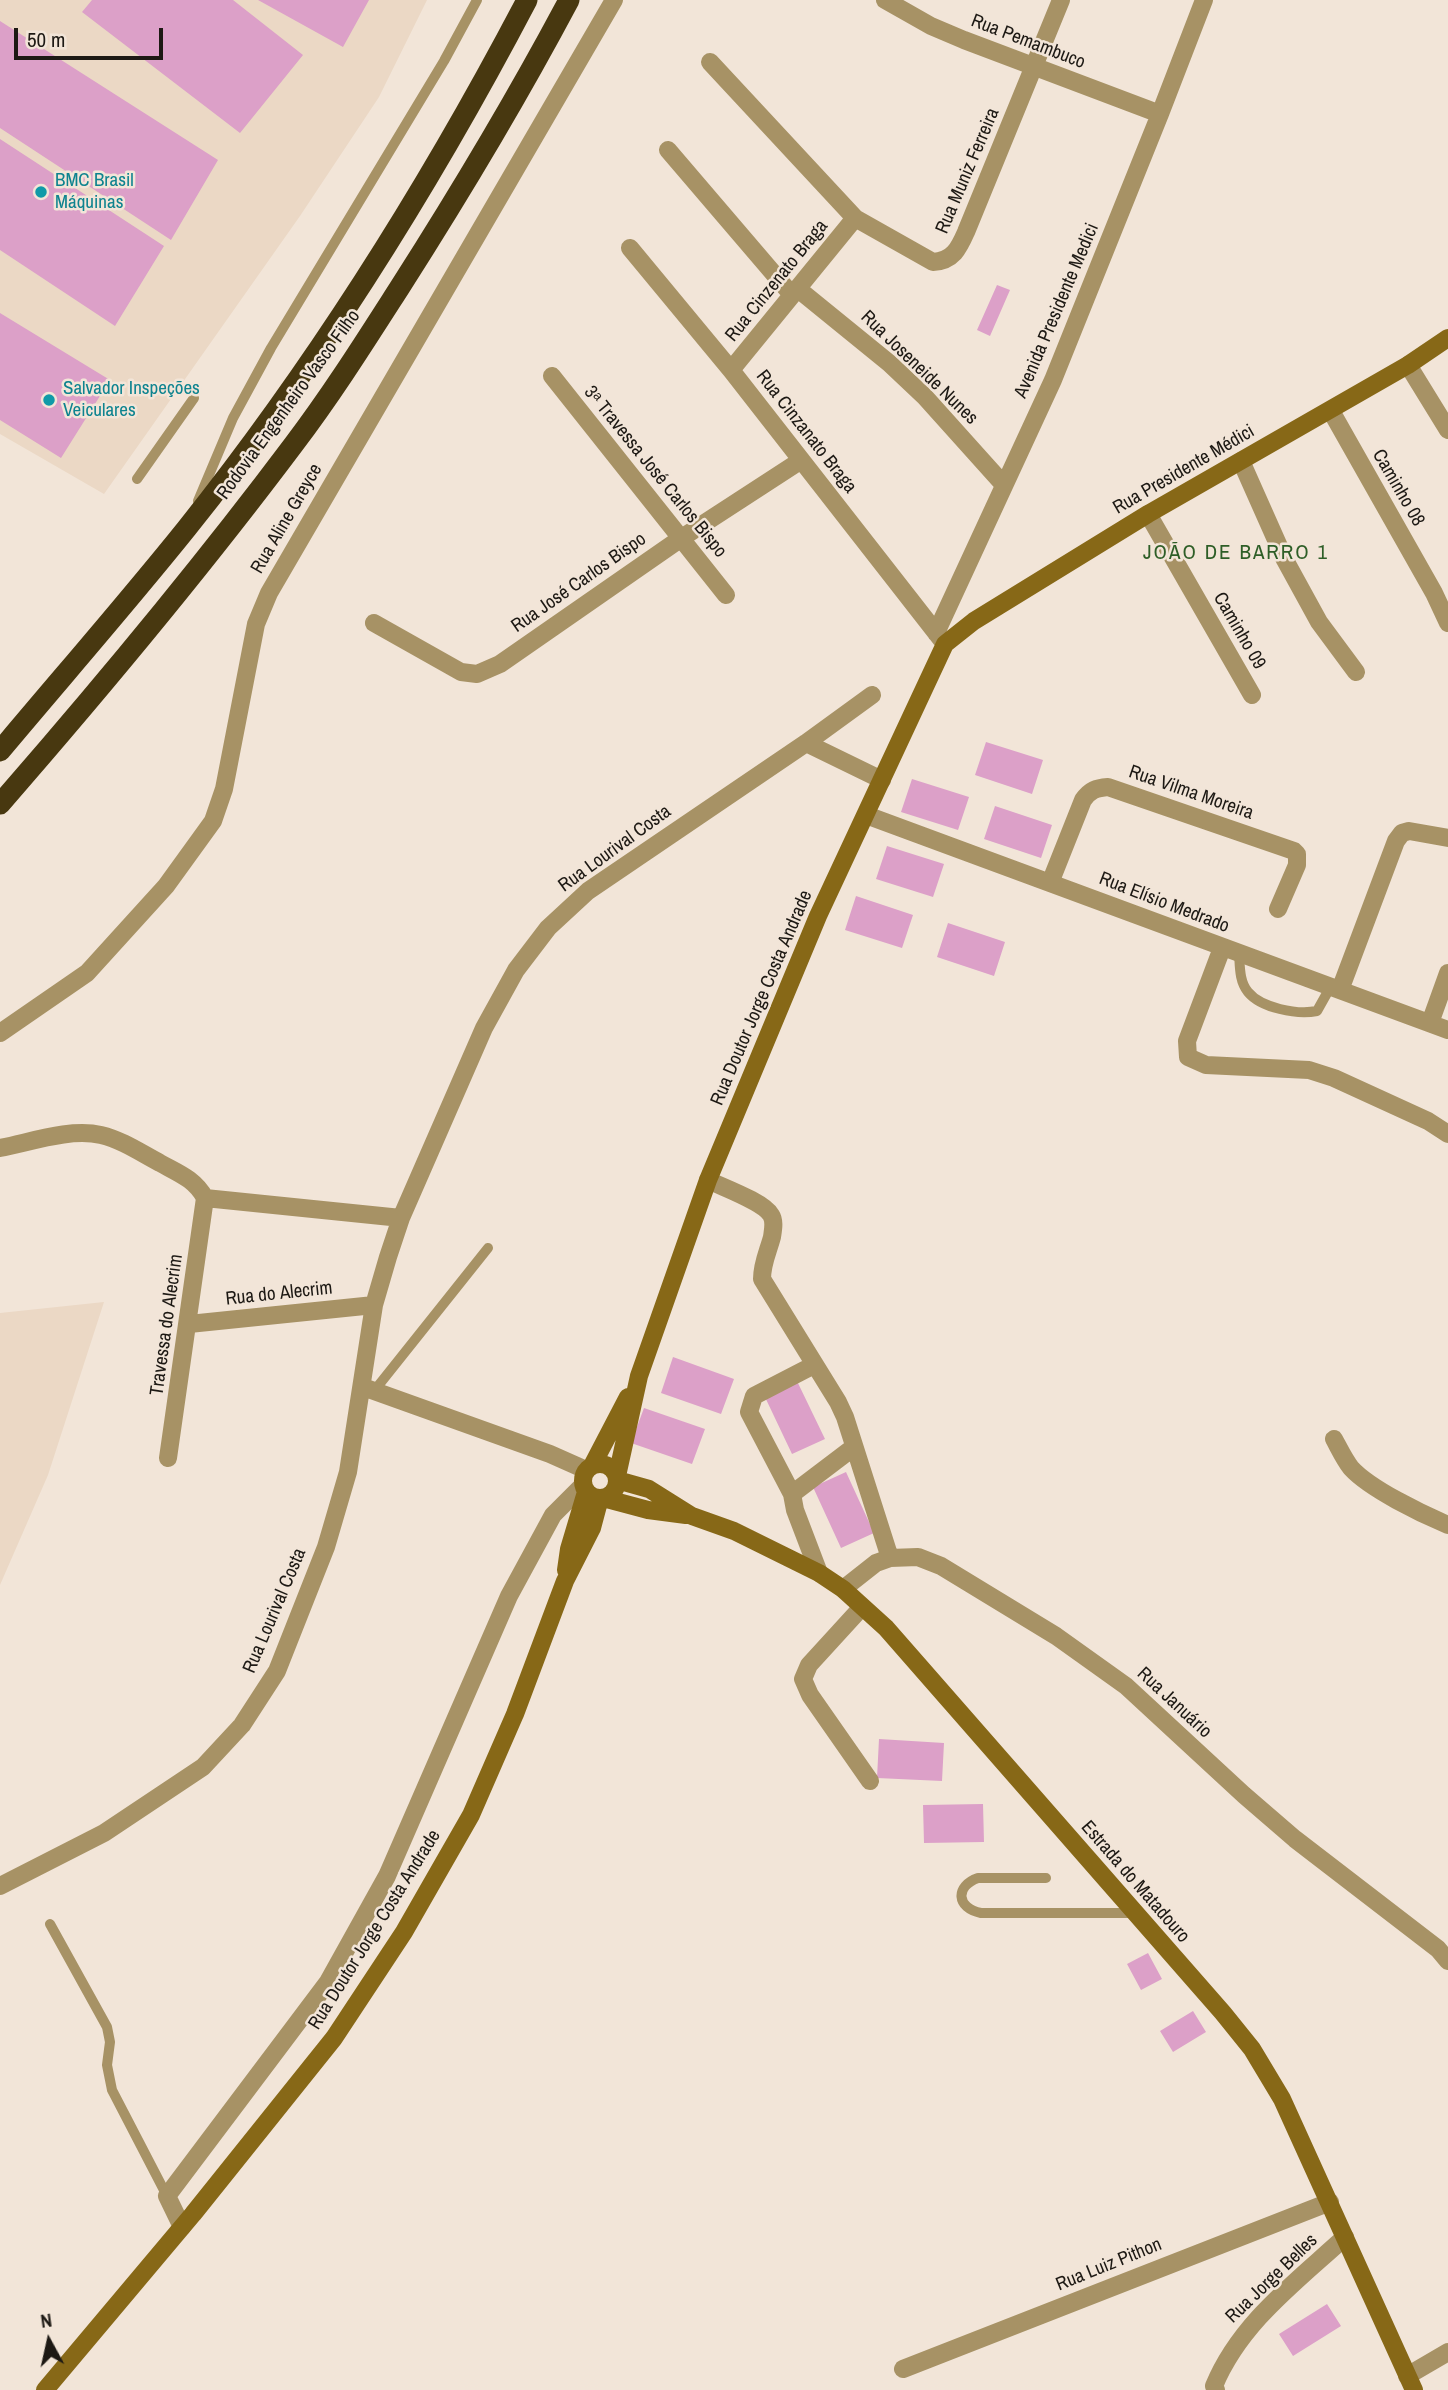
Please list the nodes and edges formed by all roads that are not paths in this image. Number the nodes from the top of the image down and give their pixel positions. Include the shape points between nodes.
1 (477, 0) edge
2 (527, 0) edge
3 (569, 0) edge
4 (614, 0) edge
5 (886, 0) edge
6 (1060, 0) edge
7 (1203, 0) edge
8 (710, 62) dead end
9 (1034, 67) junction
10 (1160, 114) junction
11 (668, 150) dead end
12 (855, 218) junction
13 (631, 248) dead end
14 (795, 292) junction
15 (1448, 338) edge
16 (1408, 365) junction
17 (732, 370) junction
18 (552, 376) dead end
19 (194, 398) dead end
20 (1331, 411) junction
21 (1448, 430) edge
22 (800, 461) junction
23 (1241, 461) junction
24 (137, 479) dead end
25 (1004, 485) junction
26 (1148, 514) junction
27 (187, 528) junction
28 (680, 539) junction
29 (726, 595) dead end
30 (374, 623) dead end
31 (1448, 623) edge
32 (940, 638) junction
33 (1356, 672) dead end
34 (872, 695) dead end
35 (1252, 695) dead end
36 (806, 743) junction
37 (0, 751) edge
38 (882, 780) junction
39 (0, 804) edge
40 (866, 815) junction
41 (1448, 838) edge
42 (1050, 883) junction
43 (1278, 909) dead end
44 (1230, 951) junction
45 (1448, 973) edge
46 (1336, 988) junction
47 (1430, 1023) junction
48 (1448, 1030) edge
49 (0, 1033) edge
50 (1448, 1134) edge
51 (0, 1148) edge
52 (708, 1180) junction
53 (205, 1198) junction
54 (401, 1218) junction
55 (488, 1248) dead end
56 (374, 1305) junction
57 (189, 1324) junction
58 (814, 1365) junction
59 (639, 1376) junction
60 (368, 1389) junction
61 (1334, 1439) dead end
62 (854, 1447) junction
63 (168, 1458) dead end
64 (617, 1478) junction
65 (592, 1485) junction
66 (792, 1494) junction
67 (692, 1516) junction
68 (1448, 1524) edge
69 (890, 1558) junction
70 (819, 1573) junction
71 (843, 1589) junction
72 (862, 1606) junction
73 (870, 1781) dead end
74 (1046, 1878) dead end
75 (0, 1886) edge
76 (1134, 1913) junction
77 (50, 1924) dead end
78 (1448, 1961) edge
79 (167, 2196) junction
80 (1330, 2202) junction
81 (183, 2227) junction
82 (1345, 2237) junction
83 (1448, 2352) edge
84 (904, 2369) dead end
85 (1410, 2383) edge
86 (1210, 2389) edge
87 (45, 2390) edge

1 - 27 lane, Rodovia Engenheiro Vasco Filho via 239,406
2 - 27 highway, Rodovia Engenheiro Vasco Filho via 458,126 319,349
3 - 39 highway, Rodovia Engenheiro Vasco Filho via 502,121 348,369 119,667
4 - 49 street, Rua Aline Greyce via 269,593 256,624 225,789 213,821 166,886 87,973
5 - 9 street, Rua Pemambuco via 931,26
6 - 9 street, Rua Muniz Ferreira
7 - 10 street, Avenida Presidente Medici
8 - 12 street
9 - 10 street, Rua Pemambuco
9 - 12 street, Rua Muniz Ferreira via 966,232 951,256 933,262
10 - 25 street, Avenida Presidente Medici via 1053,380
11 - 14 street
12 - 14 street, Rua Cinzenato Braga
13 - 17 street, Rua Cinzanato Braga
14 - 17 street, Rua Cinzenato Braga
14 - 25 street, Rua Joseneide Nunes via 889,363
15 - 16 main road, Rua Presidente Médici
16 - 20 main road, Rua Presidente Médici
16 - 21 street
17 - 22 street, Rua Cinzanato Braga
18 - 28 street, 3ᵃ Travessa José Carlos Bispo
19 - 24 lane
20 - 23 main road, Rua Presidente Médici
20 - 31 street, Caminho 08
22 - 28 street, Rua José Carlos Bispo
22 - 32 street, Rua Cinzanato Braga
23 - 26 main road, Rua Presidente Médici
23 - 33 street via 1290,571 1319,622
25 - 32 street, Avenida Presidente Medici
26 - 32 main road, Rua Presidente Médici
26 - 35 street, Caminho 09
27 - 37 highway, Rodovia Engenheiro Vasco Filho
28 - 29 street, 3ᵃ Travessa José Carlos Bispo
28 - 30 street, Rua José Carlos Bispo via 500,664 477,674 461,672
32 - 38 main road, Rua Doutor Jorge Costa Andrade
34 - 36 street, Rua Lourival Costa
36 - 38 street
36 - 54 street, Rua Lourival Costa via 588,891 548,928 516,970 484,1028
38 - 40 main road, Rua Doutor Jorge Costa Andrade
40 - 42 street, Rua Elísio Medrado
40 - 52 main road, Rua Doutor Jorge Costa Andrade via 818,916
41 - 46 street via 1409,831 1396,841
42 - 43 street, Rua Vilma Moreira via 1083,800 1097,788 1118,789 1294,851 1297,865
42 - 44 street, Rua Elísio Medrado
44 - 46 street, Rua Elísio Medrado
44 - 46 lane via 1248,992 1285,1010 1317,1011
44 - 50 street via 1187,1041 1188,1057 1206,1065 1309,1070
45 - 47 street
46 - 47 street, Rua Elísio Medrado
47 - 48 street, Rua Elísio Medrado
51 - 53 street via 70,1135 99,1135 187,1177
52 - 58 street via 771,1214 774,1225 762,1279
52 - 59 main road, Rua Doutor Jorge Costa Andrade
53 - 54 street
53 - 57 street, Travessa do Alecrim
54 - 56 street, Rua Lourival Costa
55 - 60 lane
56 - 57 street, Rua do Alecrim
56 - 60 street, Rua Lourival Costa
57 - 63 street, Travessa do Alecrim
58 - 62 street via 838,1402
58 - 66 street via 754,1396 749,1412
59 - 64 main road, Rua Doutor Jorge Costa Andrade
59 - 65 main road, Rua Doutor Jorge Costa Andrade
60 - 65 street via 550,1454
60 - 75 street, Rua Lourival Costa via 326,1547 277,1671 242,1725 203,1767 104,1833
61 - 68 street via 1352,1468 1385,1493
62 - 66 street
62 - 69 street
64 - 65 main road via 614,1491
64 - 65 main road, Estrada do Matadouro via 607,1465
64 - 67 main road, Estrada do Matadouro via 649,1489
65 - 67 main road, Estrada do Matadouro via 648,1510
65 - 79 street via 554,1515 509,1596 387,1876 328,1982
65 - 81 main road, Rua Doutor Jorge Costa Andrade via 569,1549 565,1581 471,1815 404,1932 334,2038
66 - 70 street
67 - 70 main road, Estrada do Matadouro
69 - 71 street via 876,1563
69 - 78 street, Rua Januário via 918,1557 941,1566 1091,1659 1295,1839
70 - 71 main road, Estrada do Matadouro
71 - 72 main road, Estrada do Matadouro
72 - 73 street via 809,1665 803,1679
72 - 76 main road, Estrada do Matadouro
74 - 76 lane via 978,1878 963,1887 961,1896 971,1911 981,1913
76 - 80 main road, Estrada do Matadouro via 1252,2049 1282,2099
77 - 79 lane via 107,2027 112,2090
79 - 81 street
80 - 82 main road, Estrada do Matadouro
80 - 84 street, Rua Luiz Pithon
81 - 87 main road, Rua Doutor Jorge Costa Andrade
82 - 85 main road, Estrada do Matadouro
82 - 86 street, Rua Jorge Belles via 1266,2309 1237,2343
83 - 85 street

